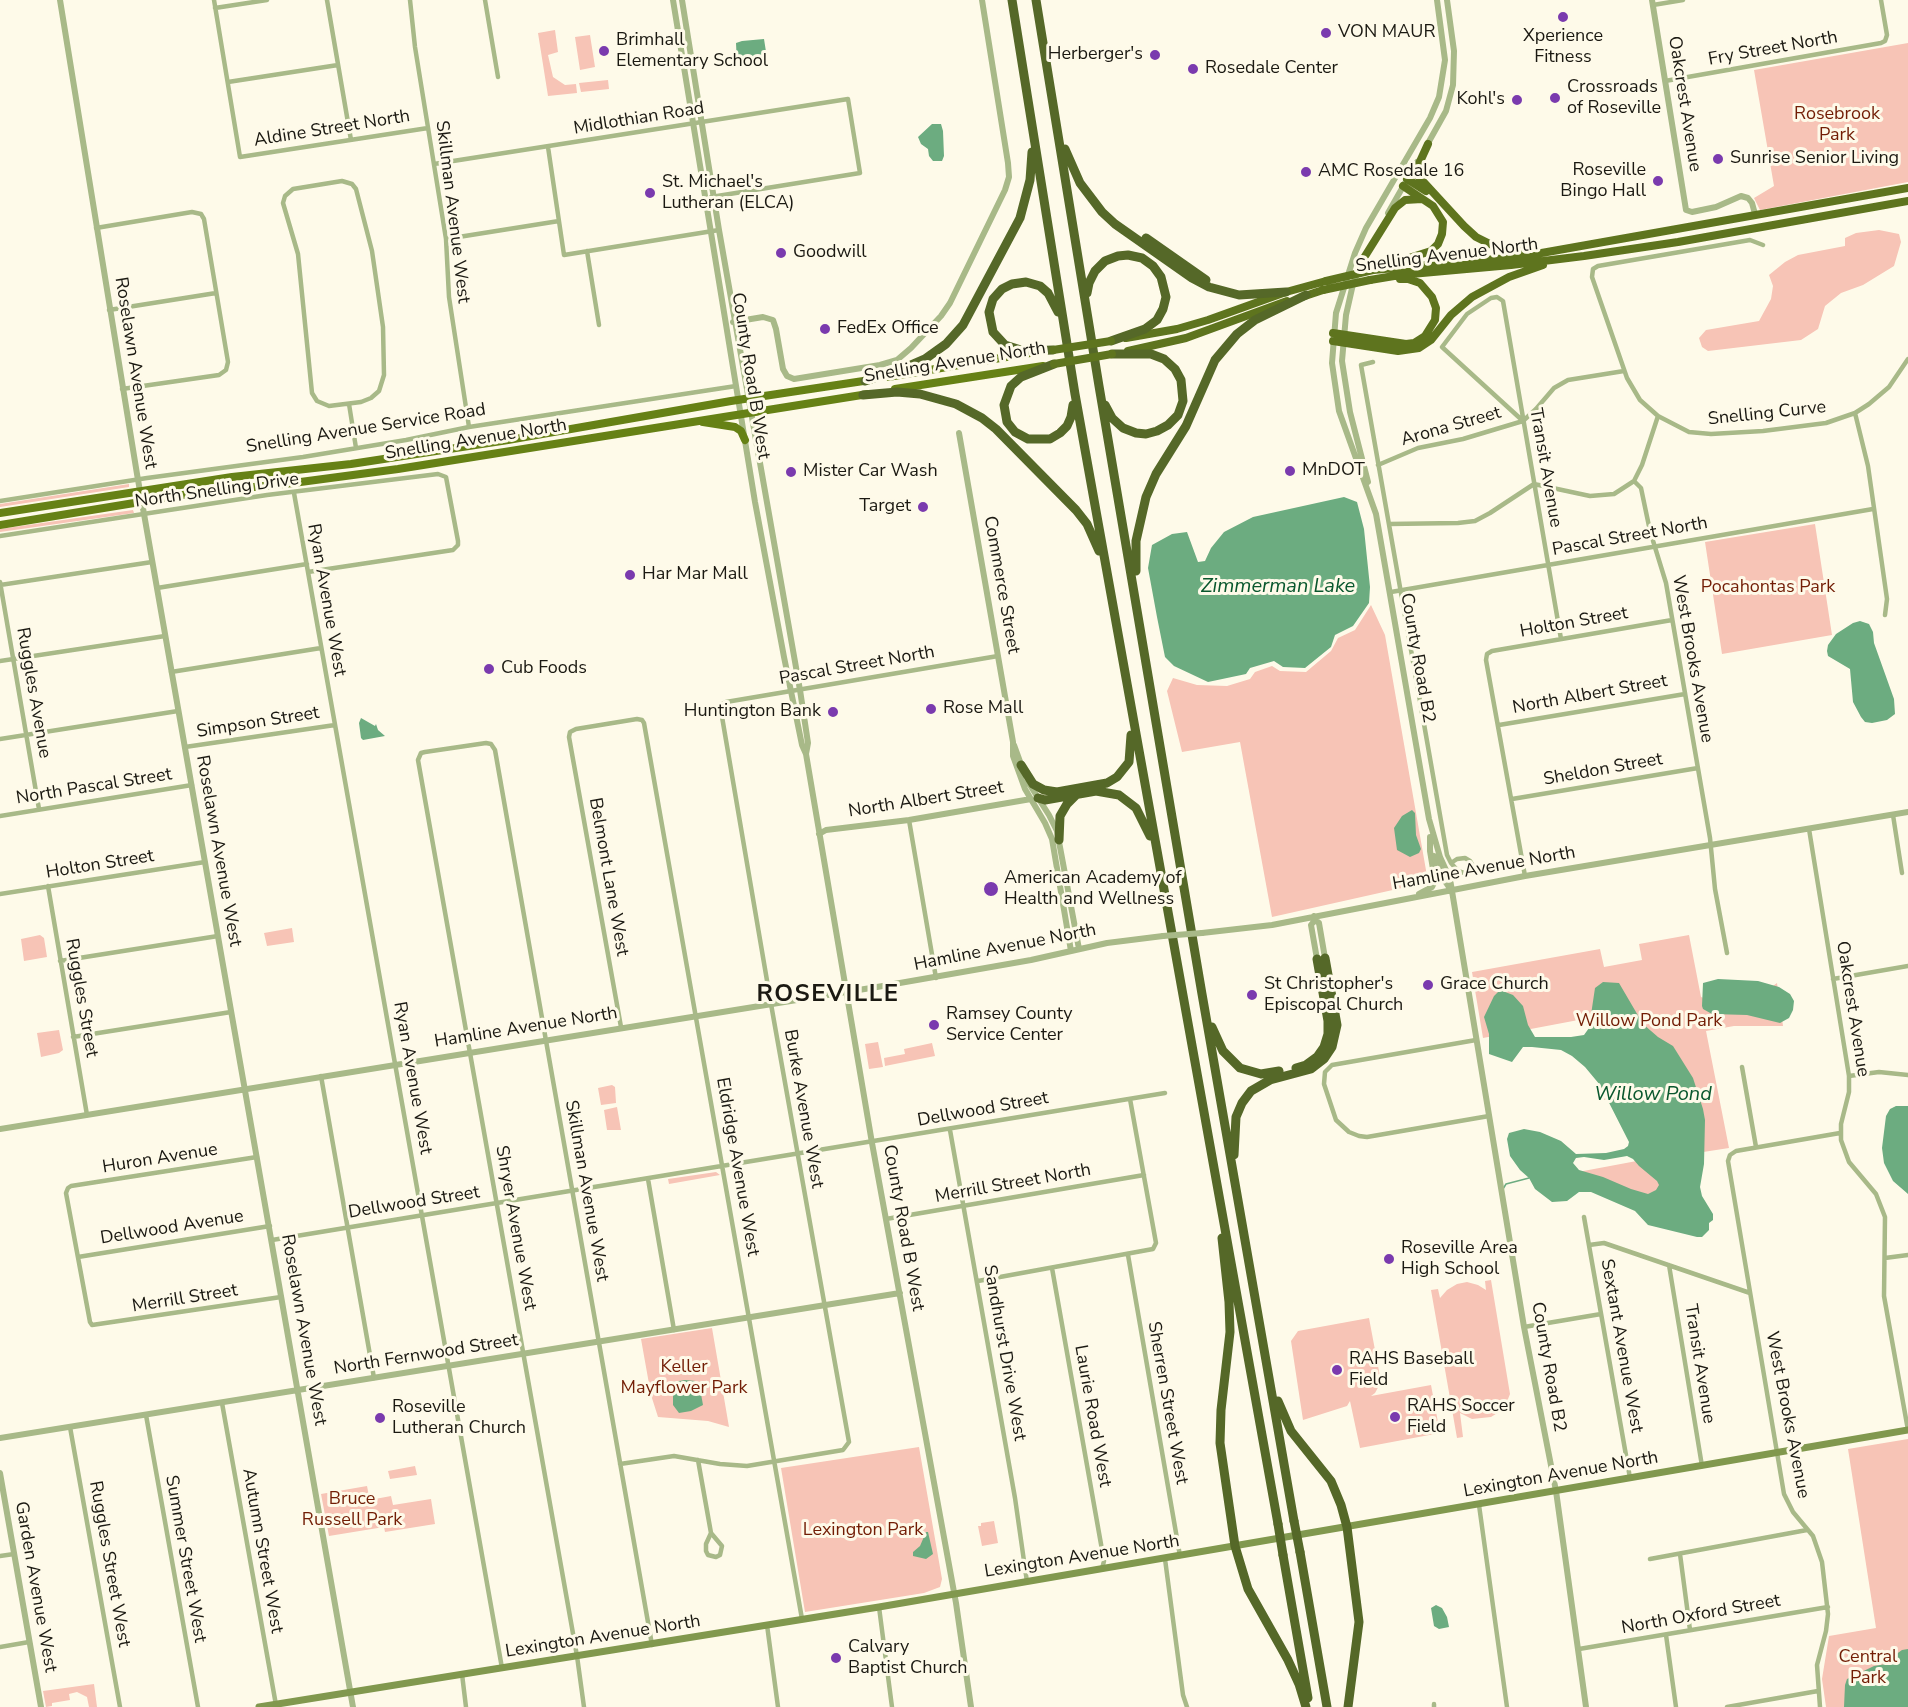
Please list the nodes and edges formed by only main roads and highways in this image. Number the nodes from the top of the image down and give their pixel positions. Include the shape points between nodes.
1 (1010, 0) edge
2 (1037, 0) edge
3 (1053, 104) junction
4 (1032, 126) junction
5 (1428, 144) road end
6 (1908, 188) edge
7 (1428, 201) junction
8 (1908, 201) edge
9 (1448, 208) junction
10 (1545, 253) junction
11 (1584, 256) junction
12 (1362, 261) road end
13 (1374, 275) junction
14 (1286, 292) junction
15 (1306, 296) junction
16 (1086, 302) junction
17 (1065, 333) junction
18 (1333, 337) road end
19 (1343, 338) junction
20 (1111, 341) junction
21 (1053, 350) junction
22 (1112, 354) junction
23 (1054, 364) junction
24 (865, 381) junction
25 (1099, 386) junction
26 (1074, 394) junction
27 (863, 395) junction
28 (699, 420) junction
29 (745, 440) road end
30 (0, 513) edge
31 (0, 525) edge
32 (1113, 603) junction
33 (1147, 662) junction
34 (1129, 699) junction
35 (1021, 765) road end
36 (1058, 792) junction
37 (1076, 795) junction
38 (1059, 840) road end
39 (1161, 869) junction
40 (1202, 994) junction
41 (1216, 1183) junction
42 (1235, 1187) junction
43 (1265, 1355) junction
44 (1908, 1430) edge
45 (1347, 1527) junction
46 (1235, 1546) junction
47 (260, 1707) edge
48 (1308, 1707) edge
49 (1327, 1707) edge
50 (1348, 1707) edge

1 - 4 highway
2 - 3 highway
3 - 14 highway via 1074,170 1092,200 1114,224 1192,278 1223,291 1239,295
3 - 16 highway
4 - 17 highway
4 - 24 highway via 1031,172 1023,210 963,325 925,359
5 - 9 highway via 1418,166 1418,177
6 - 10 highway, Snelling Avenue North
7 - 9 highway via 1405,182
7 - 12 highway via 1401,202
7 - 13 highway via 1443,222 1438,244 1431,251
8 - 11 highway, Snelling Avenue North
9 - 10 highway via 1485,242
10 - 13 highway, Snelling Avenue North
11 - 13 highway, Snelling Avenue North
11 - 19 highway via 1522,272 1484,290 1451,315 1431,340 1419,348 1398,351
13 - 14 highway, Snelling Avenue North, bridge via 1326,281
13 - 15 highway, Snelling Avenue North, bridge
13 - 19 highway via 1408,279 1425,287 1436,308 1430,332 1406,344
14 - 20 highway, Snelling Avenue North via 1197,323
15 - 22 highway, Snelling Avenue North via 1175,341
15 - 33 highway via 1263,315 1228,343 1215,360 1186,426 1150,487 1140,518 1136,555
16 - 20 highway via 1091,277 1112,258 1135,256 1157,271 1165,290 1161,315 1144,329
16 - 25 highway
17 - 21 highway via 1053,301 1040,286 1016,283 996,296 989,317 1000,341 1017,350
17 - 26 highway
18 - 19 highway
20 - 21 highway, Snelling Avenue North, bridge
21 - 24 main road, Snelling Avenue North
22 - 23 highway, Snelling Avenue North, bridge
22 - 25 highway via 1151,354 1170,364 1181,380 1181,408 1163,428 1136,433 1112,418
23 - 26 highway via 1021,377 1011,386 1004,405 1011,427 1028,439 1055,437 1071,417
23 - 27 main road, Snelling Avenue North
24 - 30 main road, Snelling Avenue North via 508,440
25 - 33 highway
26 - 32 highway
27 - 28 main road, Snelling Avenue North
27 - 32 highway via 905,392 933,396 966,408 989,423 1082,517 1097,546
28 - 29 main road via 735,427
28 - 31 main road, Snelling Avenue North via 398,469 195,493
32 - 34 highway
33 - 40 highway
34 - 36 highway via 1131,752 1120,774 1107,783
34 - 39 highway
35 - 36 highway via 1033,784
36 - 37 highway via 1034,799
37 - 38 highway via 1060,816
37 - 39 highway via 1105,791 1131,802 1148,829
39 - 41 highway
40 - 42 highway
40 - 42 highway via 1223,1051 1247,1071 1261,1074 1298,1068 1317,1057 1324,1047 1328,1021 1321,958 1337,1025 1332,1047 1324,1059 1311,1069 1257,1086 1246,1097 1235,1125
41 - 46 highway via 1230,1315 1220,1443
41 - 48 highway, bridge
42 - 43 highway
43 - 45 highway via 1287,1424 1331,1482
43 - 49 highway, bridge
44 - 45 main road, Lexington Avenue North
45 - 46 main road, Lexington Avenue North
45 - 50 highway via 1359,1622
46 - 47 main road, Lexington Avenue North
46 - 48 highway via 1248,1589 1288,1660

